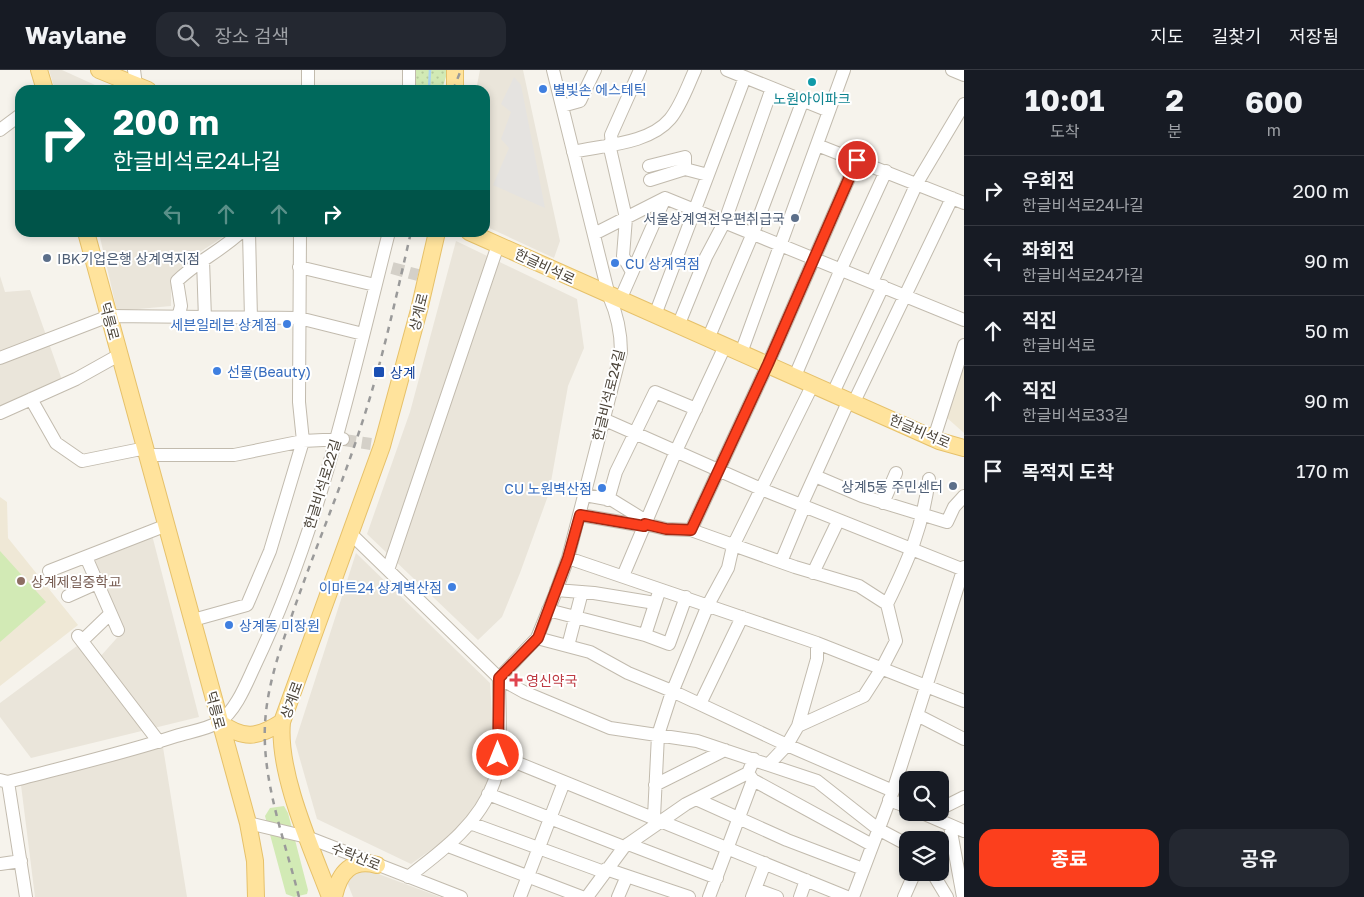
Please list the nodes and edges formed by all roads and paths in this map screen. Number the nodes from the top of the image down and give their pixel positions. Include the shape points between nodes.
1 (39, 70) edge
2 (99, 70) edge
3 (308, 70) edge
4 (409, 70) edge
5 (455, 70) edge
6 (553, 70) edge
7 (594, 70) edge
8 (640, 70) edge
9 (695, 70) edge
10 (727, 70) edge
11 (844, 70) edge
12 (952, 70) edge
13 (964, 75) edge
14 (745, 77) junction
15 (139, 82) edge
16 (44, 85) edge
17 (308, 85) edge
18 (409, 85) edge
19 (455, 85) edge
20 (772, 88) junction
21 (803, 100) junction
22 (964, 104) edge
23 (562, 106) junction
24 (829, 111) junction
25 (15, 119) edge
26 (0, 130) edge
27 (611, 144) junction
28 (817, 145) junction
29 (573, 152) junction
30 (857, 160) junction
31 (648, 166) dead end
32 (685, 169) junction
33 (886, 171) junction
34 (708, 175) junction
35 (650, 180) dead end
36 (917, 183) junction
37 (665, 198) junction
38 (952, 198) junction
39 (964, 203) edge
40 (695, 210) junction
41 (626, 218) junction
42 (725, 222) junction
43 (753, 233) junction
44 (594, 234) junction
45 (87, 237) edge
46 (236, 237) edge
47 (249, 237) edge
48 (300, 237) edge
49 (389, 237) edge
50 (435, 237) edge
51 (480, 237) edge
52 (782, 244) junction
53 (498, 245) junction
54 (814, 257) junction
55 (203, 260) junction
56 (299, 267) junction
57 (841, 269) junction
58 (632, 272) junction
59 (878, 284) junction
60 (376, 285) junction
61 (904, 295) junction
62 (614, 298) junction
63 (654, 315) junction
64 (109, 316) junction
65 (178, 318) junction
66 (299, 318) junction
67 (205, 319) junction
68 (252, 319) junction
69 (964, 320) edge
70 (678, 326) junction
71 (363, 334) junction
72 (708, 338) junction
73 (964, 345) edge
74 (725, 346) junction
75 (741, 352) junction
76 (119, 355) junction
77 (0, 358) edge
78 (768, 364) junction
79 (847, 364) junction
80 (868, 373) junction
81 (795, 376) junction
82 (814, 384) junction
83 (833, 393) junction
84 (31, 399) junction
85 (852, 401) junction
86 (696, 409) junction
87 (0, 413) edge
88 (603, 419) junction
89 (634, 433) junction
90 (934, 438) junction
91 (340, 439) junction
92 (303, 441) junction
93 (964, 448) edge
94 (146, 452) junction
95 (676, 452) junction
96 (718, 470) junction
97 (896, 474) dead end
98 (815, 476) junction
99 (929, 479) dead end
100 (761, 489) junction
101 (585, 495) junction
102 (964, 496) edge
103 (608, 500) junction
104 (883, 503) junction
105 (802, 506) junction
106 (580, 515) junction
107 (924, 516) junction
108 (838, 521) junction
109 (645, 524) junction
110 (167, 525) junction
111 (691, 530) junction
112 (350, 533) junction
113 (733, 546) junction
114 (912, 551) junction
115 (86, 557) junction
116 (568, 558) junction
117 (781, 562) junction
118 (964, 569) edge
119 (388, 570) junction
120 (49, 571) dead end
121 (813, 573) junction
122 (623, 576) junction
123 (97, 583) junction
124 (660, 588) junction
125 (556, 590) junction
126 (582, 592) junction
127 (68, 596) dead end
128 (686, 597) junction
129 (655, 603) junction
130 (887, 604) junction
131 (708, 605) junction
132 (548, 610) junction
133 (110, 614) junction
134 (576, 617) junction
135 (742, 617) junction
136 (193, 620) junction
137 (118, 630) dead end
138 (645, 635) junction
139 (538, 638) junction
140 (671, 641) junction
141 (817, 643) junction
142 (568, 646) junction
143 (690, 649) junction
144 (882, 668) junction
145 (499, 678) junction
146 (926, 685) junction
147 (672, 691) junction
148 (964, 701) edge
149 (700, 704) junction
150 (917, 715) junction
151 (219, 722) junction
152 (282, 722) junction
153 (798, 726) junction
154 (658, 735) junction
155 (964, 739) edge
156 (159, 742) junction
157 (787, 745) junction
158 (725, 750) junction
159 (498, 755) junction
160 (754, 759) junction
161 (769, 764) junction
162 (751, 777) junction
163 (4, 781) edge
164 (564, 782) junction
165 (656, 785) junction
166 (488, 794) junction
167 (891, 795) junction
168 (964, 797) edge
169 (696, 799) junction
170 (899, 801) edge
171 (949, 804) edge
172 (550, 818) junction
173 (657, 819) junction
174 (738, 819) junction
175 (940, 821) edge
176 (248, 823) junction
177 (470, 823) junction
178 (950, 826) junction
179 (878, 829) junction
180 (964, 831) edge
181 (308, 837) junction
182 (899, 840) edge
183 (626, 845) junction
184 (872, 845) junction
185 (448, 846) junction
186 (539, 848) junction
187 (727, 848) junction
188 (21, 861) junction
189 (765, 863) junction
190 (0, 864) edge
191 (377, 865) junction
192 (863, 869) junction
193 (605, 871) junction
194 (528, 876) junction
195 (627, 876) junction
196 (408, 877) junction
197 (716, 878) junction
198 (806, 880) junction
199 (911, 881) edge
200 (937, 881) edge
201 (754, 893) edge
202 (590, 896) edge
203 (26, 897) edge
204 (256, 897) edge
205 (332, 897) edge
206 (461, 897) edge
207 (520, 897) edge
208 (618, 897) edge
209 (689, 897) edge
210 (710, 897) edge
211 (777, 897) edge
212 (800, 897) edge
213 (847, 897) edge
214 (852, 897) edge
215 (904, 897) edge
216 (947, 897) edge
217 (963, 897) edge

1 - 16 main road
2 - 15 main road
3 - 17 street
4 - 18 street
5 - 19 main road
6 - 23 street, 한글비석로24길
7 - 23 street via 580,102
8 - 27 street via 611,135
9 - 27 street via 672,117 663,127 649,136
10 - 14 street
11 - 24 street
12 - 13 street
14 - 20 street
14 - 34 street
20 - 21 street
20 - 42 street
21 - 24 street
21 - 43 street
22 - 36 street
23 - 29 street, 한글비석로24길
24 - 28 street
25 - 26 street
27 - 29 street
27 - 41 street
28 - 30 street
28 - 52 street
29 - 44 street, 한글비석로24길
30 - 33 street
30 - 54 street
31 - 32 street via 685,156
32 - 34 street
32 - 35 street
33 - 36 street
33 - 57 street
34 - 40 street
36 - 38 street
36 - 59 street
37 - 40 street
37 - 41 street
37 - 58 street
38 - 39 street
38 - 61 street
40 - 42 street
40 - 63 street
41 - 44 street
41 - 58 street via 623,256
42 - 43 street
42 - 70 street via 706,256
43 - 52 street
43 - 72 street
44 - 62 street, 한글비석로24길
45 - 64 main road, 덕릉로
46 - 55 street
47 - 68 street
48 - 56 street
49 - 60 street, 한글비석로22길 via 387,266
50 - 112 main road, 상계로
51 - 53 main road, 한글비석로
52 - 54 street
52 - 75 street
53 - 62 main road, 한글비석로
53 - 119 street
54 - 57 street
54 - 78 street
55 - 65 street via 177,281 181,306
55 - 67 street
56 - 60 street
56 - 66 street
57 - 59 street
57 - 81 street
58 - 62 street
59 - 61 street
59 - 79 street
60 - 71 street, 한글비석로22길
61 - 69 street
61 - 80 street
62 - 63 main road, 한글비석로
62 - 88 street, 한글비석로24길 via 621,352
63 - 70 main road, 한글비석로
64 - 65 street
64 - 76 main road, 덕릉로
64 - 77 street
65 - 67 street
66 - 68 street
66 - 71 street
66 - 92 street via 299,402
67 - 68 street
70 - 72 main road, 한글비석로
71 - 91 street, 한글비석로22길
72 - 74 main road, 한글비석로
73 - 90 street
74 - 75 main road, 한글비석로
74 - 86 street
75 - 78 main road, 한글비석로
76 - 84 street
76 - 94 main road, 덕릉로
78 - 81 main road, 한글비석로
78 - 96 street
79 - 80 street
79 - 83 street
80 - 85 street
81 - 82 main road, 한글비석로
82 - 83 main road, 한글비석로
82 - 100 street
83 - 85 main road, 한글비석로
84 - 87 street
84 - 94 street via 56,443 82,461
85 - 90 main road, 한글비석로
85 - 98 street
86 - 89 street via 655,392
86 - 95 street
88 - 89 street
88 - 101 street, 한글비석로24길
89 - 95 street
89 - 103 street via 616,472
90 - 93 main road, 한글비석로
91 - 92 street
91 - 151 street, 한글비석로22길 via 266,642 240,697
92 - 94 street via 234,455
92 - 136 street via 270,551 247,605
94 - 110 main road, 덕릉로
95 - 96 street
95 - 109 street
96 - 100 street
96 - 111 street
97 - 104 street
98 - 104 street
98 - 105 street
99 - 107 street
100 - 105 street
100 - 113 street
101 - 103 street
101 - 106 street, 한글비석로24길
102 - 107 street via 946,522
103 - 109 street
104 - 107 street
105 - 108 street
105 - 117 street
106 - 109 street
106 - 116 street, 한글비석로24길
107 - 114 street
108 - 114 street
108 - 121 street
109 - 111 street
109 - 122 street
110 - 115 street
110 - 136 main road, 덕릉로
111 - 113 street
112 - 119 street
112 - 152 main road, 상계로
113 - 117 street
113 - 131 street via 728,568
114 - 118 street
114 - 130 street
115 - 120 street
115 - 123 street
116 - 122 street
116 - 125 street, 한글비석로24길
117 - 121 street
118 - 146 street
119 - 145 street
121 - 130 street via 858,586
122 - 124 street
123 - 127 street
123 - 133 street
124 - 128 street
124 - 129 street
125 - 126 street
125 - 132 street, 한글비석로24길
126 - 129 street
126 - 134 street
128 - 131 street
128 - 140 street
129 - 138 street
130 - 144 street via 896,641
131 - 135 street
131 - 143 street
132 - 134 street
132 - 139 street, 한글비석로24길
133 - 137 street
133 - 156 street via 81,638
134 - 138 street
134 - 142 street
135 - 141 street
135 - 149 street
136 - 151 main road, 덕릉로
138 - 140 street via 669,644
139 - 142 street
139 - 145 street, 한글비석로24길
140 - 143 street
141 - 144 street
141 - 153 street via 817,659
142 - 147 street via 590,652 628,673
143 - 147 street
144 - 146 street
144 - 153 street via 864,696
145 - 154 street via 610,728
145 - 159 street
146 - 148 street
146 - 150 street
147 - 149 street
147 - 154 street
149 - 157 street
150 - 155 street
150 - 167 street
151 - 152 main road via 243,735 260,734
151 - 156 street
151 - 176 main road, 덕릉로
152 - 181 main road, 상계로 via 287,770
153 - 157 street
154 - 158 street via 697,741
154 - 165 street
156 - 163 street
157 - 161 street
157 - 167 street
158 - 160 street
158 - 165 street
159 - 164 street
159 - 166 street via 495,781
160 - 161 street
160 - 162 street
161 - 179 street via 817,780
162 - 169 street
162 - 174 street
162 - 184 street
163 - 188 street
164 - 172 street
164 - 173 street
165 - 173 street
166 - 172 street
166 - 177 street
167 - 170 street
167 - 179 street
168 - 171 street
169 - 173 street
169 - 174 street
172 - 183 street
172 - 186 street
173 - 183 street
173 - 187 street
174 - 187 street
174 - 192 street
175 - 178 street
176 - 181 street, 수락산로
176 - 204 main road, 덕릉로 via 255,861
177 - 185 street
177 - 186 street
178 - 180 street
178 - 217 street
179 - 182 street
179 - 184 street
181 - 191 street, 수락산로
181 - 205 main road, 상계로
183 - 193 street
183 - 197 street
184 - 192 street
185 - 194 street
185 - 196 street
186 - 193 street
186 - 194 street
187 - 189 street
187 - 197 street
188 - 190 street
188 - 203 street
189 - 198 street
189 - 201 street
191 - 196 street, 수락산로
191 - 205 main road via 365,862 352,866
192 - 214 street
193 - 195 street
193 - 202 street
194 - 202 street
194 - 207 street
195 - 208 street
195 - 209 street
196 - 206 street, 수락산로
197 - 210 street
198 - 212 street
198 - 213 street
199 - 215 street
200 - 216 street
201 - 211 street

